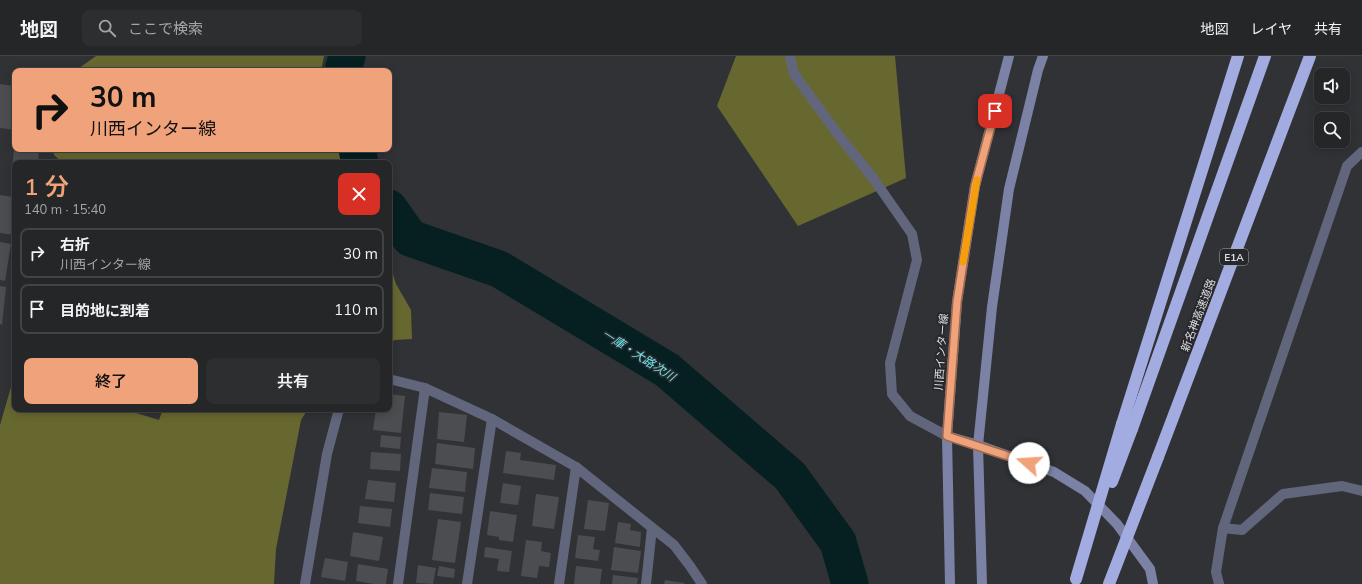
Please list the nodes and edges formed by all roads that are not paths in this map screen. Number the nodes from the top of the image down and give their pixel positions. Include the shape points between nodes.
1 (790, 56) edge
2 (1009, 56) edge
3 (1043, 56) edge
4 (1238, 56) edge
5 (1265, 56) edge
6 (1310, 56) edge
7 (1362, 152) edge
8 (392, 380) edge
9 (425, 388) junction
10 (338, 412) edge
11 (492, 419) junction
12 (1127, 427) junction
13 (947, 436) junction
14 (978, 445) junction
15 (576, 467) junction
16 (1362, 491) edge
17 (652, 528) junction
18 (1223, 528) junction
19 (1075, 581) edge
20 (305, 584) edge
21 (398, 584) edge
22 (468, 584) edge
23 (560, 584) edge
24 (646, 584) edge
25 (702, 584) edge
26 (950, 584) edge
27 (982, 584) edge
28 (1109, 584) edge
29 (1153, 584) edge
30 (1219, 584) edge

1 - 13 street via 794,74 912,234 917,260 890,363 892,394 910,416
2 - 13 main road, 川西インター線 via 974,193 957,302
3 - 14 main road via 1009,189 992,307
4 - 12 highway
5 - 12 highway, 新名神高速道路
6 - 28 highway, 新名神高速道路 / E1A, bridge
7 - 18 street via 1347,166
8 - 9 street
9 - 11 street
9 - 21 street
10 - 20 street via 327,454
11 - 15 street
11 - 22 street
12 - 19 highway, bridge
13 - 14 main road
13 - 26 main road, 川西インター線
14 - 27 main road
14 - 29 main road via 1054,472 1085,491 1121,529 1150,569
15 - 17 street
15 - 23 street
16 - 18 street via 1342,486 1282,494 1242,530
17 - 24 street
17 - 25 street via 674,545
18 - 30 street via 1216,572

